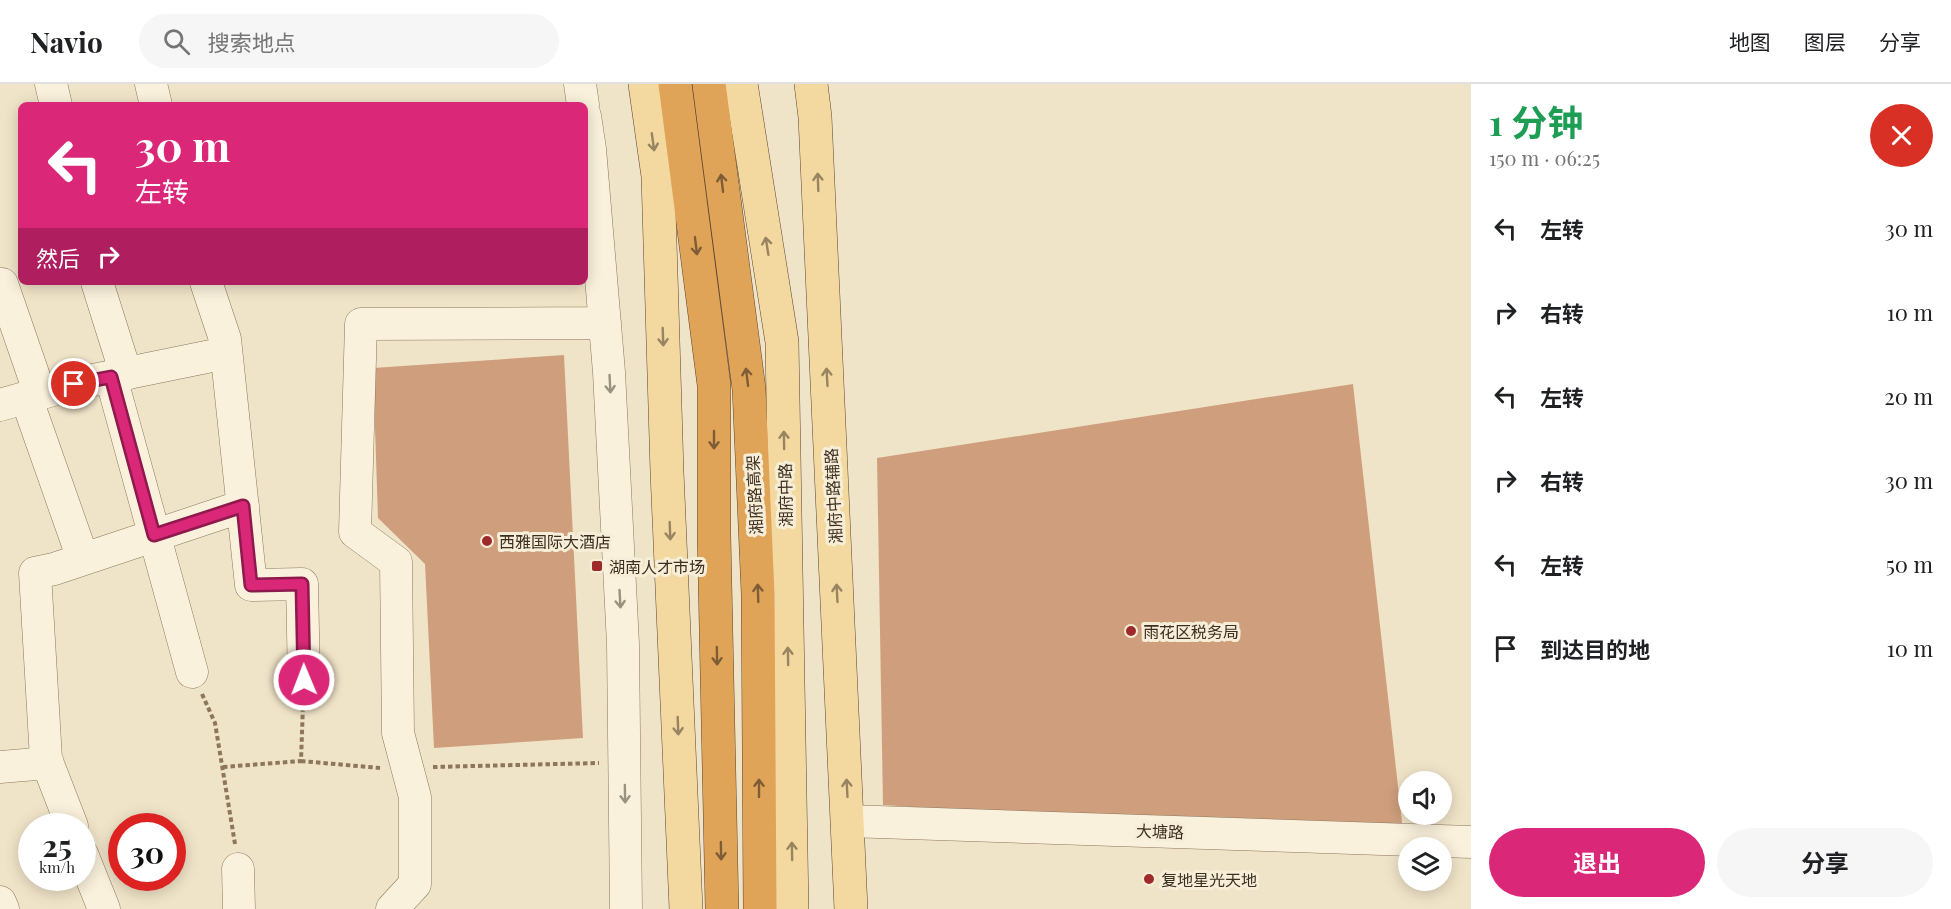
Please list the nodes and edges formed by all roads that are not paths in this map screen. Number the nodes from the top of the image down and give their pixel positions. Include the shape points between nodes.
1 (51, 84) edge
2 (151, 84) edge
3 (580, 84) edge
4 (645, 84) edge
5 (675, 84) edge
6 (709, 84) edge
7 (741, 84) edge
8 (811, 84) edge
9 (55, 102) edge
10 (155, 102) edge
11 (583, 102) edge
12 (588, 135) edge
13 (592, 255) edge
14 (2, 284) dead end
15 (97, 285) edge
16 (206, 285) edge
17 (605, 323) junction
18 (226, 353) junction
19 (119, 375) junction
20 (22, 399) edge
21 (243, 506) junction
22 (154, 535) junction
23 (83, 559) junction
24 (192, 672) road end
25 (304, 680) road end
26 (48, 763) junction
27 (0, 767) edge
28 (67, 813) edge
29 (848, 821) junction
30 (1471, 842) edge
31 (238, 869) road end
32 (96, 889) edge
33 (0, 902) edge
34 (3, 909) edge
35 (104, 909) edge
36 (239, 909) edge
37 (392, 909) edge
38 (626, 909) edge
39 (686, 909) edge
40 (722, 909) edge
41 (760, 909) edge
42 (792, 909) edge
43 (851, 909) edge

1 - 9 street
2 - 10 street
3 - 11 street
4 -> 39 main road via 658,176
5 -> 40 highway via 714,385
41 -> 6 highway, 湘府路高架 via 758,594 749,389
42 -> 7 main road, 湘府中路 via 782,342
29 -> 8 main road, 湘府中路辅路
12 - 13 street
13 - 17 street
14 - 20 street
15 - 19 street
16 - 18 street
17 - 37 street via 361,324 355,532 396,562 398,733 414,797 414,884
17 -> 38 street via 623,644
18 - 19 street
18 - 21 street
19 - 20 street
19 - 22 street
20 - 23 street
21 - 22 street
21 - 25 street via 251,585 302,584
22 - 23 street
22 - 24 street
23 - 26 street via 35,573
26 - 27 street
26 - 28 street
29 - 30 street, 大塘路
29 - 43 main road, 湘府中路辅路
31 - 36 street
32 - 35 street
33 - 34 street

